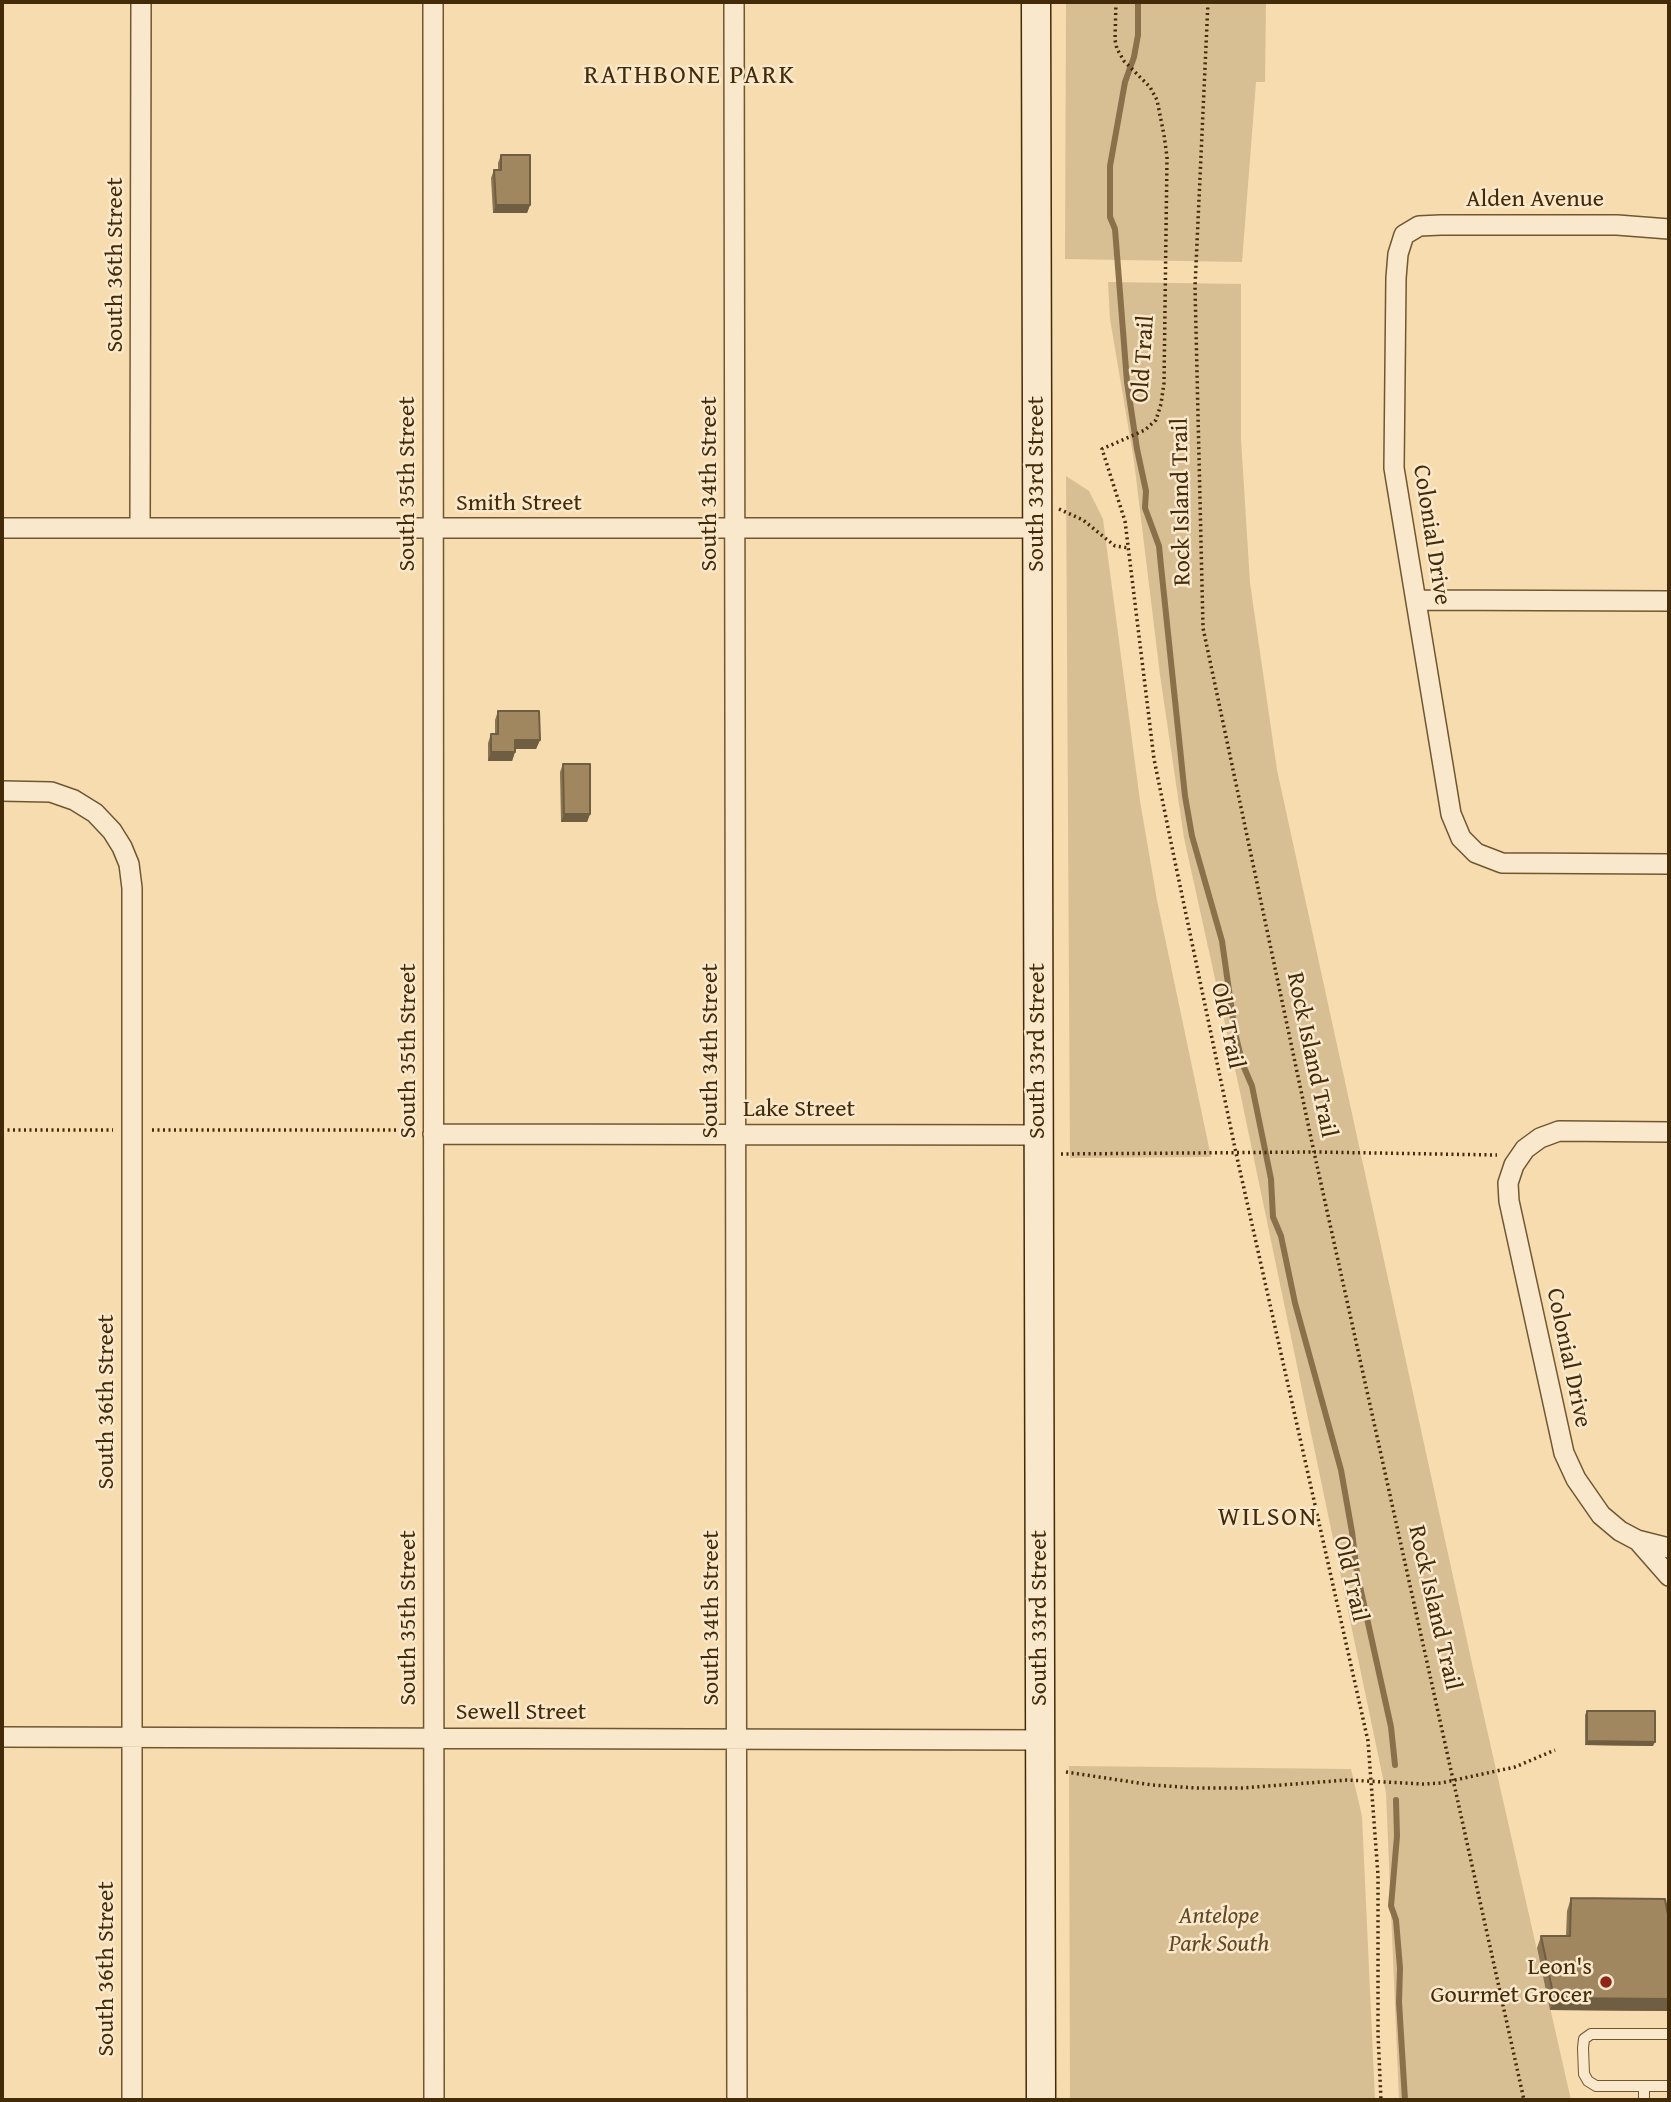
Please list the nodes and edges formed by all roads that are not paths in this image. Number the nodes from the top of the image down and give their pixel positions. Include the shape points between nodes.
1 (141, 2) edge
2 (433, 2) edge
3 (734, 2) edge
4 (1036, 2) edge
5 (1669, 229) edge
6 (1404, 234) joint
7 (1037, 518) junction
8 (2, 528) edge
9 (140, 528) junction
10 (433, 528) junction
11 (735, 528) junction
12 (1416, 600) junction
13 (1669, 601) edge
14 (2, 791) edge
15 (1669, 864) edge
16 (433, 1132) junction
17 (1669, 1132) edge
18 (736, 1134) junction
19 (1038, 1145) junction
20 (1637, 1540) junction
21 (1669, 1548) edge
22 (1669, 1576) edge
23 (2, 1737) edge
24 (131, 1737) junction
25 (434, 1738) junction
26 (737, 1739) junction
27 (1040, 1740) junction
28 (1669, 2034) edge
29 (1644, 2085) junction
30 (1669, 2085) edge
31 (132, 2100) edge
32 (434, 2100) edge
33 (737, 2100) edge
34 (1041, 2100) edge
35 (1644, 2100) edge

1 - 9 street, South 36th Street
2 - 10 street, South 35th Street
3 - 11 street, South 34th Street
4 - 7 main road, South 33rd Street
5 - 6 street, Alden Avenue via 1441,225 1419,226
6 - 12 street, Colonial Drive via 1396,278 1394,468
7 - 11 street, Smith Street
7 - 19 main road, South 33rd Street
8 - 9 street, Smith Street
9 - 10 street, Smith Street
10 - 11 street, Smith Street
10 - 16 street, South 35th Street
11 - 18 street, South 34th Street
12 - 13 street
12 - 15 street, Colonial Drive via 1451,814 1461,838 1476,853 1502,863
14 - 24 street, South 36th Street via 51,792 95,813 125,855 132,888
16 - 18 street, Lake Street
16 - 25 street, South 35th Street
17 - 20 street, Colonial Drive via 1559,1131 1540,1138 1519,1157 1508,1183 1564,1453 1601,1515
18 - 19 street, Lake Street
18 - 26 street, South 34th Street
19 - 27 main road, South 33rd Street
20 - 21 street, Colonial Drive
20 - 22 street, Colonial Drive
23 - 24 street, Sewell Street
24 - 25 street, Sewell Street
24 - 31 street, South 36th Street
25 - 26 street, Sewell Street
25 - 32 street, South 35th Street
26 - 27 street, Sewell Street
26 - 33 street, South 34th Street
27 - 34 main road, South 33rd Street
28 - 29 lane via 1591,2034 1584,2039 1588,2081
29 - 30 lane
29 - 35 lane

